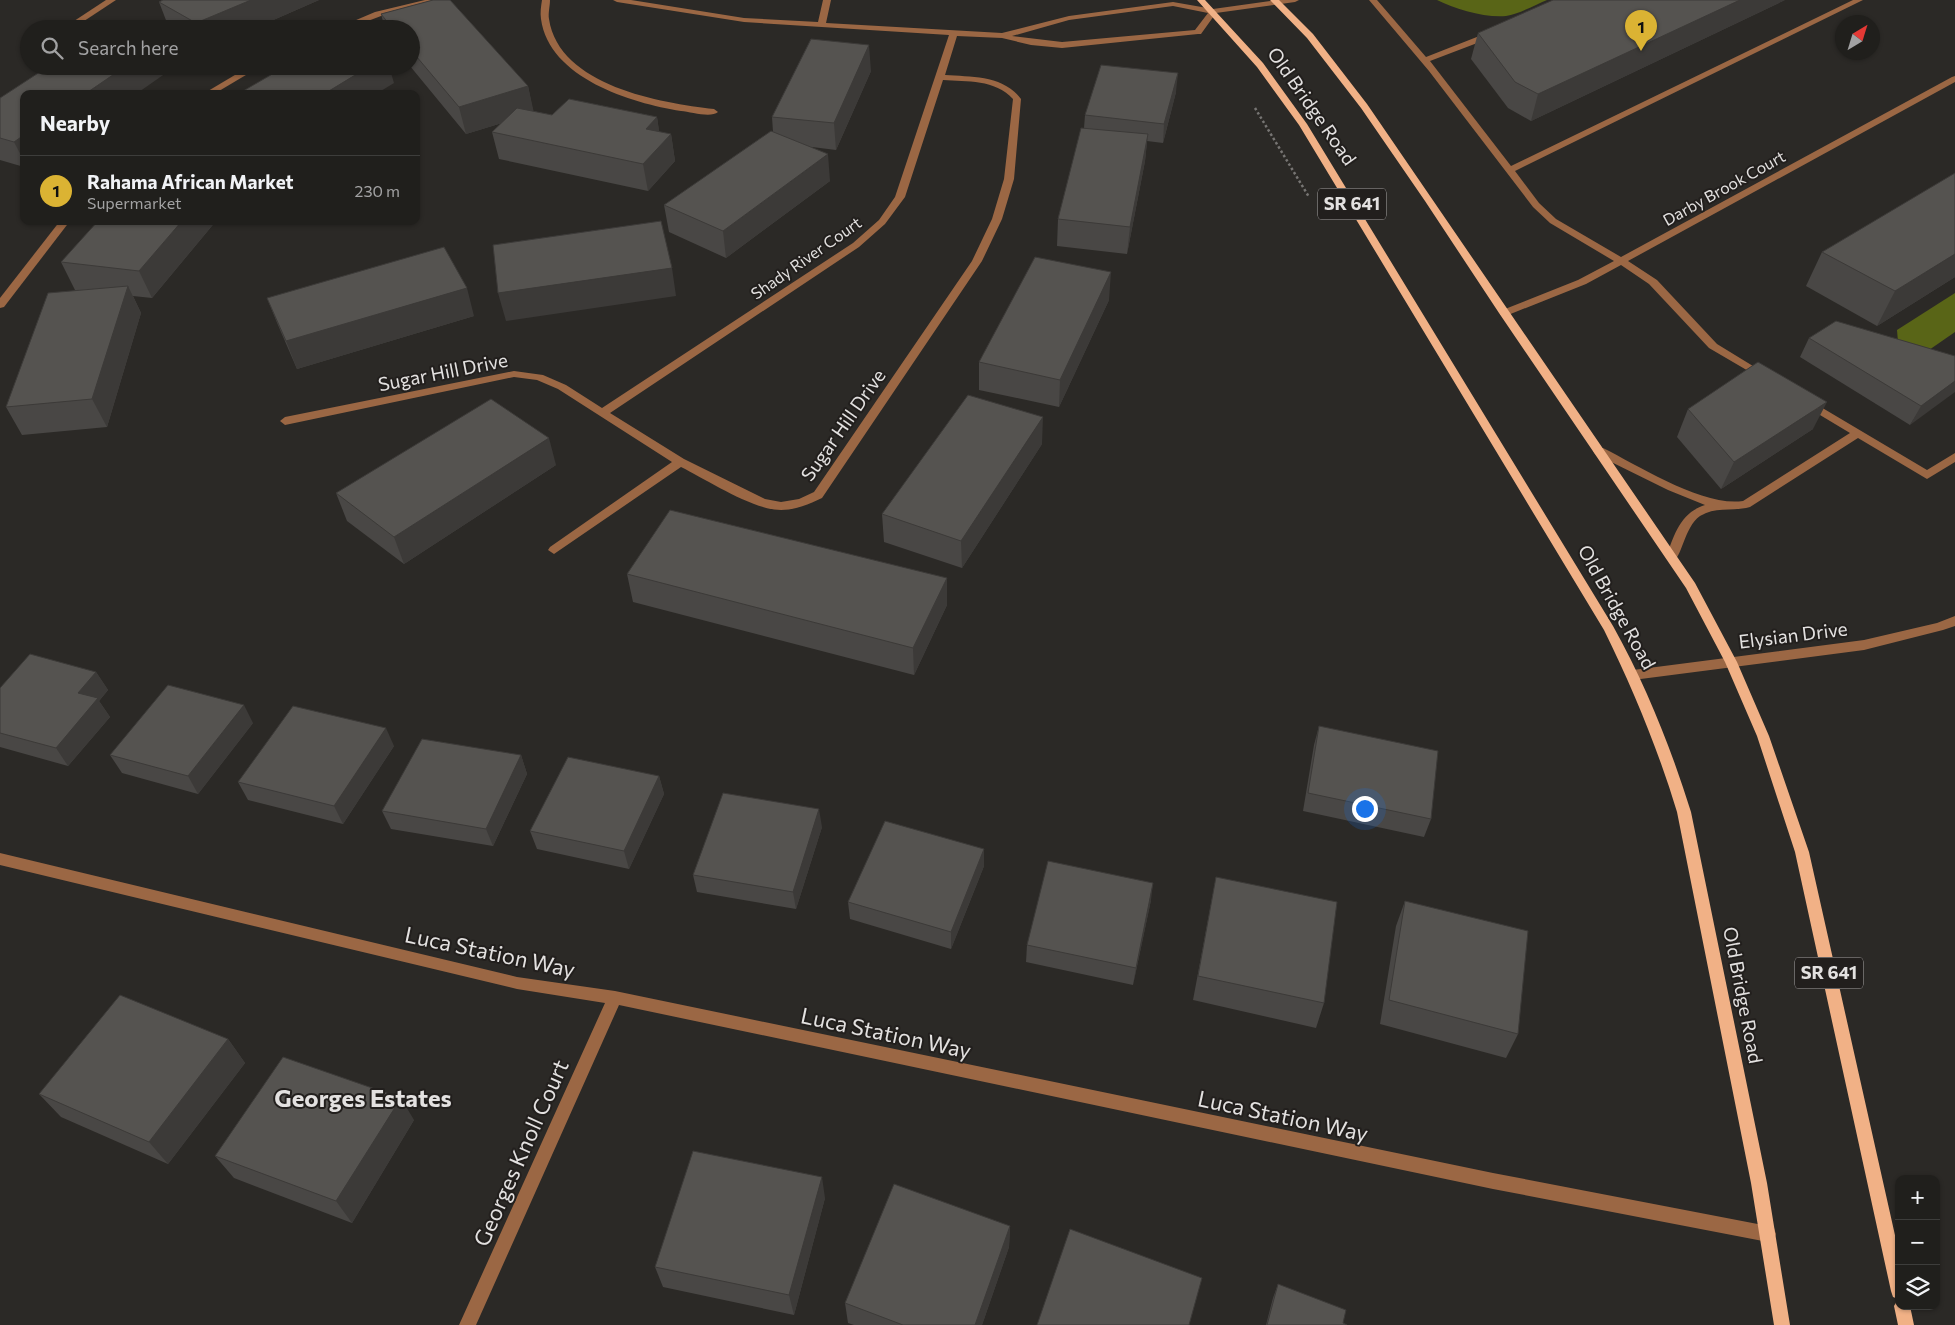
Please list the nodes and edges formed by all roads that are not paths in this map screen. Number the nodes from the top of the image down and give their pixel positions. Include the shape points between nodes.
1 (112, 0) edge
2 (435, 0) edge
3 (546, 0) edge
4 (618, 0) edge
5 (624, 0) edge
6 (827, 0) edge
7 (1201, 0) edge
8 (1295, 0) edge
9 (1373, 0) edge
10 (1859, 0) edge
11 (1275, 1) edge
12 (1213, 12) junction
13 (80, 20) edge
14 (362, 20) edge
15 (821, 25) junction
16 (954, 33) junction
17 (1496, 33) edge
18 (1002, 36) junction
19 (1425, 60) junction
20 (241, 75) edge
21 (940, 77) junction
22 (1955, 79) edge
23 (214, 90) edge
24 (714, 112) dead end
25 (1510, 170) junction
26 (62, 225) edge
27 (1623, 260) junction
28 (0, 304) edge
29 (1504, 313) junction
30 (1773, 382) edge
31 (1798, 397) edge
32 (602, 413) junction
33 (285, 421) dead end
34 (1858, 433) junction
35 (1599, 451) junction
36 (1955, 457) edge
37 (680, 462) junction
38 (1717, 505) junction
39 (554, 550) dead end
40 (1672, 558) junction
41 (1955, 621) edge
42 (1731, 662) junction
43 (1633, 675) junction
44 (0, 859) edge
45 (615, 998) junction
46 (1768, 1234) junction
47 (1895, 1273) edge
48 (1903, 1310) edge
49 (467, 1325) edge
50 (1782, 1325) edge
51 (1906, 1325) edge

1 - 13 street
2 - 14 street
3 - 24 street via 543,11 545,29 555,46 577,68 634,98
4 - 5 street
5 - 15 street via 744,20
6 - 15 street
7 - 12 main road, Old Bridge Road / SR 641
8 - 11 street
9 - 19 street
10 - 25 street
11 - 12 street
11 - 29 main road, Old Bridge Road / SR 641 via 1310,36 1364,106
12 - 18 street via 1173,4 1069,18
12 - 18 street via 1198,32 1180,35 1062,45
12 - 43 main road, Old Bridge Road / SR 641 via 1260,65 1303,124 1609,629
15 - 16 street
16 - 18 street
16 - 21 street, Shady River Court
17 - 19 street
19 - 25 street
20 - 23 street
21 - 32 street, Shady River Court via 900,197 882,222 856,246
21 - 37 street, Sugar Hill Drive via 1000,85 1012,91 1017,99 1009,179 997,219 977,261 818,495 801,503 781,506 762,502
22 - 27 street, Darby Brook Court
25 - 27 street via 1536,205 1554,221
26 - 28 street
27 - 29 street, Darby Brook Court via 1582,282
27 - 30 street via 1653,282 1713,346
29 - 35 main road, Old Bridge Road / SR 641
31 - 34 street
32 - 33 street, Sugar Hill Drive via 562,387 539,377 514,374
32 - 37 street, Sugar Hill Drive
34 - 36 street via 1927,475
34 - 38 street via 1746,504
35 - 38 street via 1655,480
35 - 40 main road, Old Bridge Road / SR 641
37 - 39 street
38 - 40 street via 1697,511 1683,523
40 - 42 main road, Old Bridge Road / SR 641 via 1691,586
41 - 42 street, Elysian Drive via 1864,645
42 - 43 street, Elysian Drive
42 - 47 main road, Old Bridge Road / SR 641 via 1763,736 1802,852
43 - 46 main road, Old Bridge Road / SR 641 via 1668,758 1684,812
44 - 45 street, Luca Station Way via 517,983
45 - 46 street, Luca Station Way via 1493,1181
45 - 49 street, Georges Knoll Court
46 - 50 main road, Old Bridge Road / SR 641
48 - 51 main road

